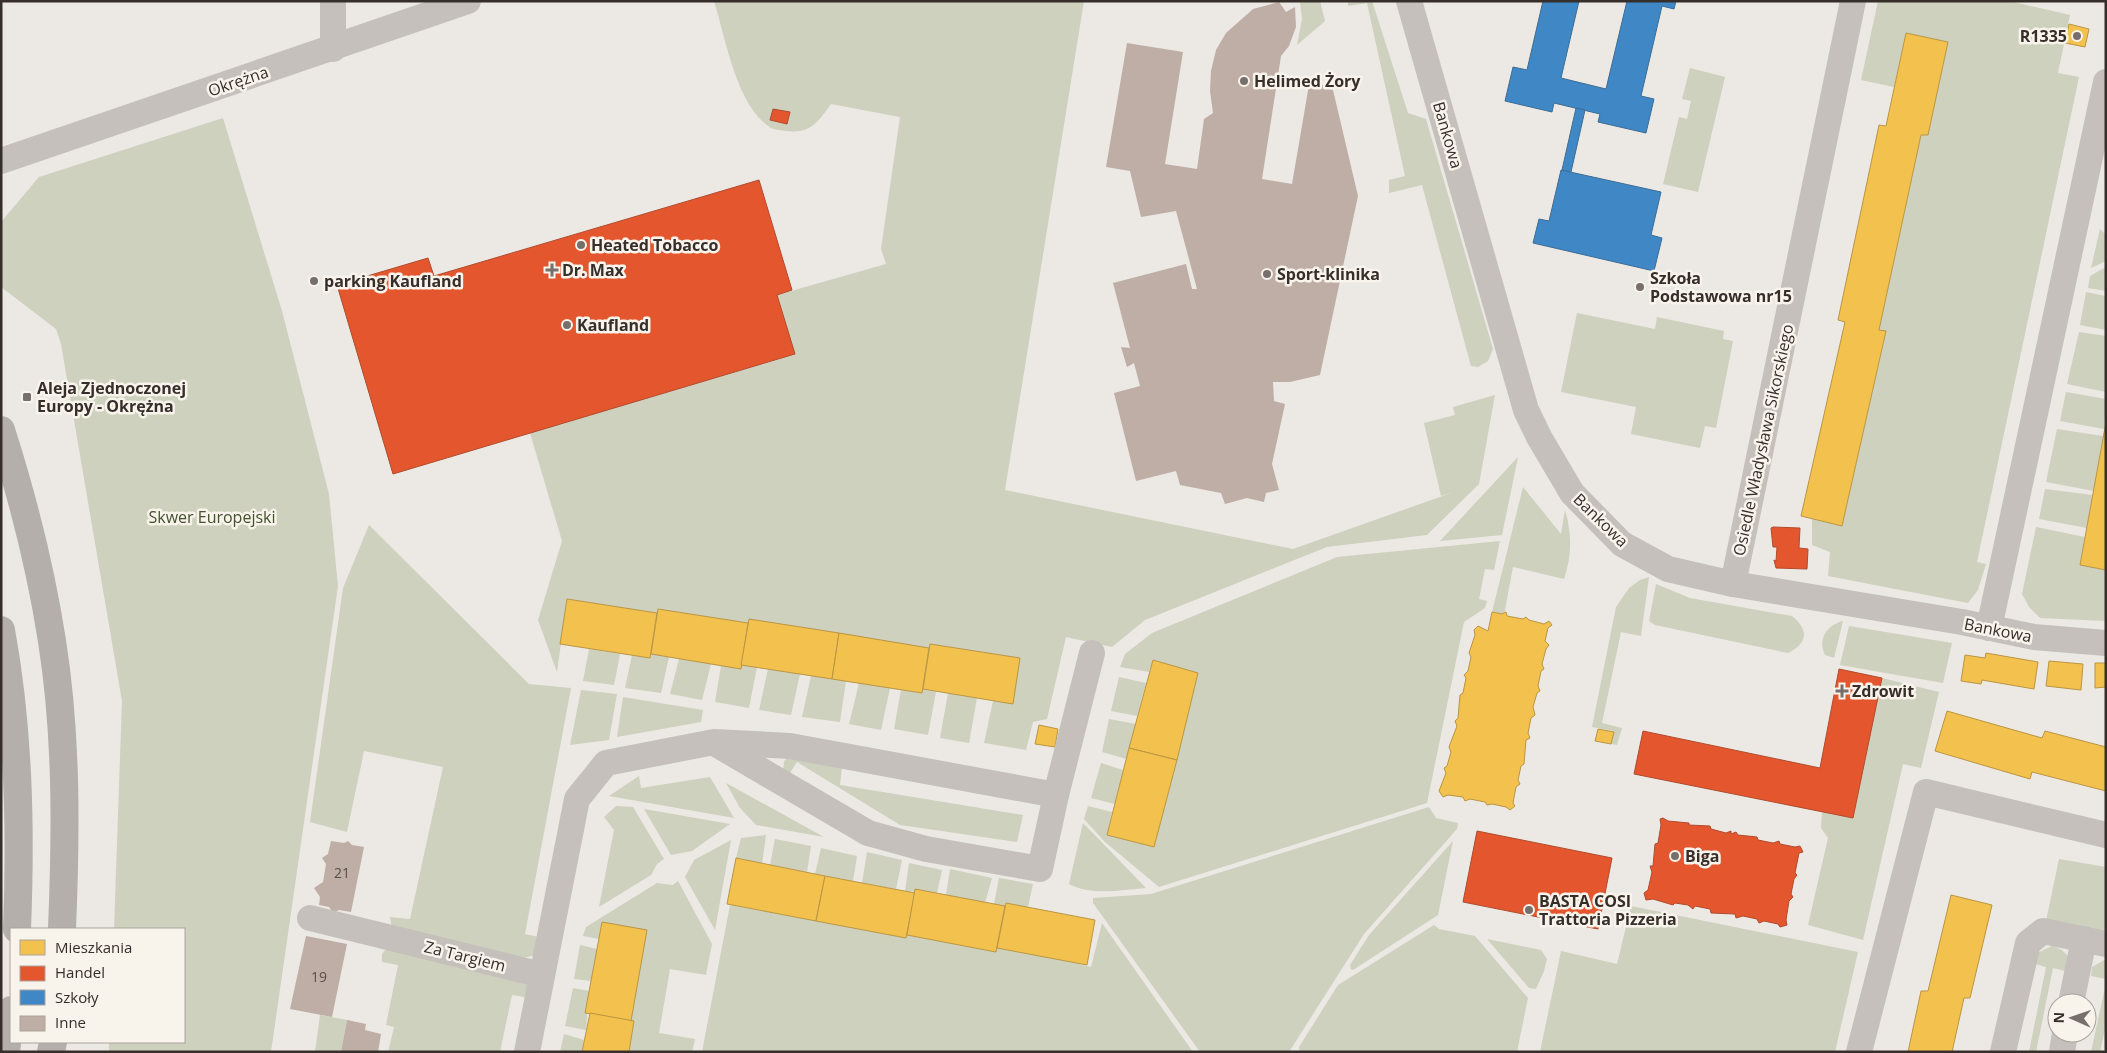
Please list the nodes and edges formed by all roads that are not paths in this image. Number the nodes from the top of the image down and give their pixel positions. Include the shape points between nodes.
1 (333, 1) edge
2 (468, 1) edge
3 (1409, 1) edge
4 (1853, 1) edge
5 (333, 49) junction
6 (2106, 82) edge
7 (3, 160) edge
8 (1, 430) edge
9 (1733, 584) junction
10 (1989, 628) junction
11 (1, 630) edge
12 (2106, 643) edge
13 (1092, 653) dead end
14 (714, 742) junction
15 (1056, 795) junction
16 (2106, 835) edge
17 (310, 918) dead end
18 (18, 928) edge
19 (62, 928) edge
20 (2095, 942) edge
21 (542, 975) junction
22 (2075, 993) edge
23 (10, 1018) edge
24 (6, 1052) edge
25 (526, 1052) edge
26 (1859, 1052) edge
27 (2003, 1052) edge

1 - 5 street
2 - 5 street, Okrężna
3 - 9 street, Bankowa via 1524,402 1538,437 1572,493 1622,544 1668,569
4 - 9 street, Osiedle Władysława Sikorskiego
5 - 7 street, Okrężna
6 - 10 street
8 - 19 main road via 39,570 52,642 64,789
9 - 10 street, Bankowa
10 - 12 street, Bankowa via 2052,640
11 - 18 main road via 15,740 20,813
13 - 15 street
14 - 15 street via 790,746
14 - 15 street via 868,833 926,849 1040,869
14 - 21 street via 606,763 577,799
16 - 26 street via 1926,792
17 - 21 street, Za Targiem
20 - 22 street
20 - 27 street via 2043,931 2028,943
21 - 25 street
23 - 24 main road

